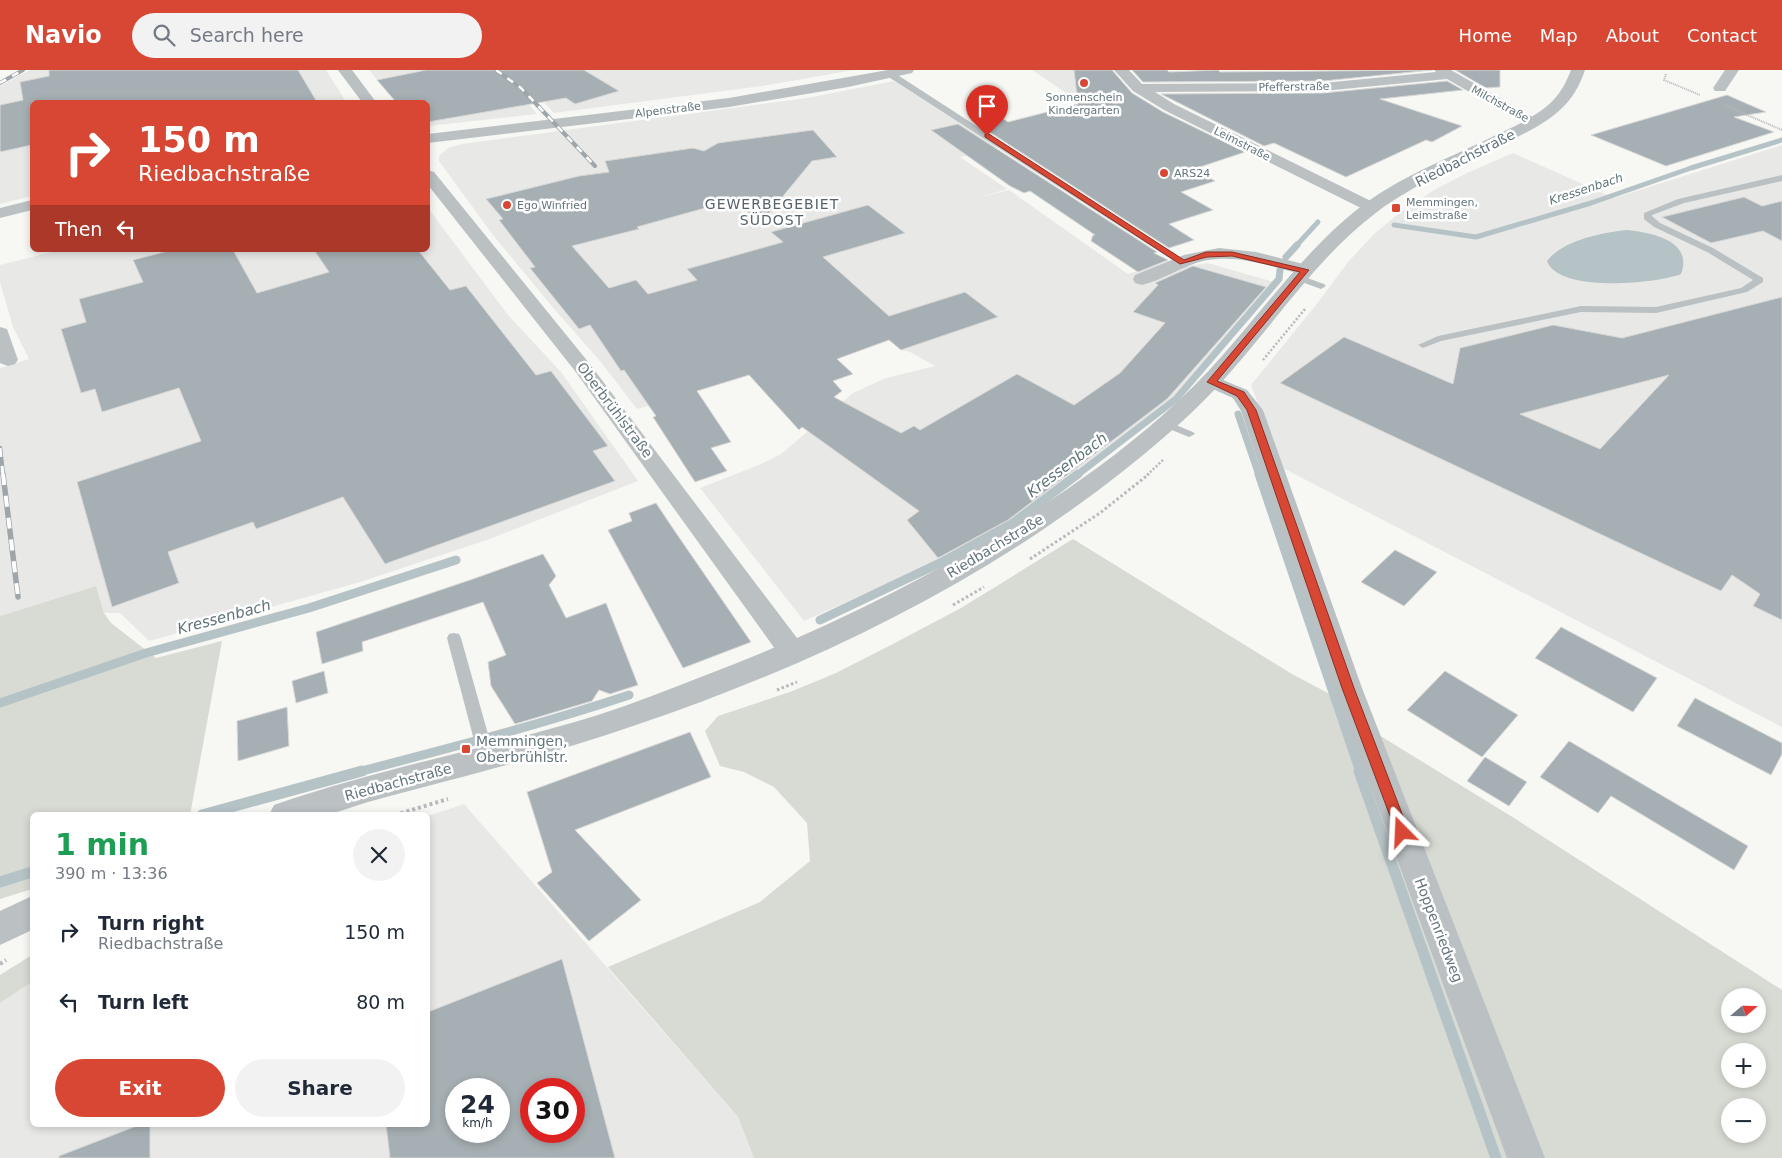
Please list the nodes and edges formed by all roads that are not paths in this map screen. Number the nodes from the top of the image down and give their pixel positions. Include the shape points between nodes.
1 (346, 70) edge
2 (907, 70) edge
3 (1121, 70) edge
4 (1578, 70) edge
5 (1732, 70) edge
6 (1445, 72) edge
7 (890, 74) junction
8 (1138, 88) junction
9 (1720, 88) dead end
10 (368, 100) edge
11 (1533, 123) junction
12 (430, 139) edge
13 (430, 178) edge
14 (1782, 178) edge
15 (30, 206) edge
16 (1371, 208) junction
17 (0, 213) edge
18 (1183, 262) junction
19 (1302, 274) junction
20 (1142, 279) dead end
21 (1321, 286) road end
22 (0, 333) edge
23 (1423, 345) dead end
24 (8, 360) dead end
25 (1222, 386) junction
26 (454, 638) dead end
27 (793, 653) junction
28 (486, 754) junction
29 (294, 812) edge
30 (30, 913) edge
31 (0, 929) edge
32 (1526, 1158) edge

1 - 10 street
2 - 7 street, Alpenstraße
3 - 8 street, Leimstraße
4 - 11 street, Riedbachstraße via 1562,101
5 - 9 street
6 - 8 street, Pfefferstraße via 1323,88
6 - 11 street, Milchstraße
7 - 12 street, Alpenstraße via 831,87 736,101
7 - 18 lane
8 - 16 street, Leimstraße via 1196,121
11 - 16 street, Riedbachstraße
13 - 27 street, Oberbrühlstraße via 582,367
14 - 23 lane via 1681,201 1648,213 1647,217 1657,225 1710,250 1760,280 1744,290 1656,310 1581,309 1438,339
15 - 17 street
16 - 19 street, Riedbachstraße via 1327,246
18 - 19 street via 1206,255 1232,254
18 - 20 street
19 - 21 lane
19 - 25 street, Riedbachstraße
22 - 24 street
25 - 27 street, Riedbachstraße via 1178,429 1106,472 1043,518 967,566
25 - 32 street, Hoppenriedweg via 1246,399 1254,418 1348,688
26 - 28 lane
27 - 28 street, Riedbachstraße via 590,730
28 - 29 street, Riedbachstraße
30 - 31 street

